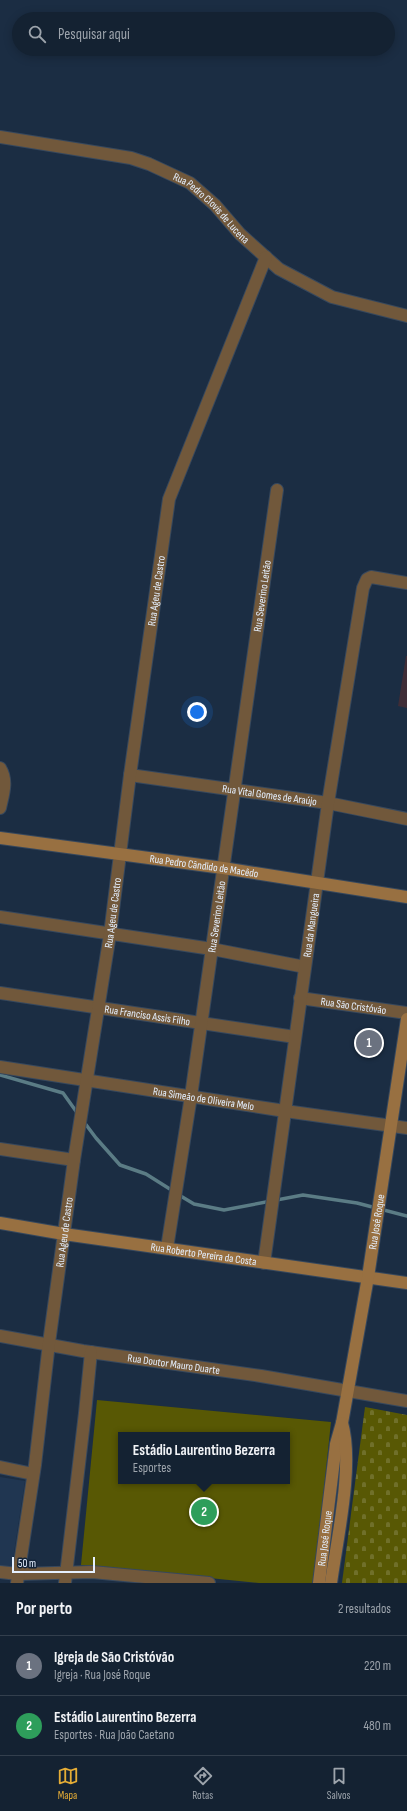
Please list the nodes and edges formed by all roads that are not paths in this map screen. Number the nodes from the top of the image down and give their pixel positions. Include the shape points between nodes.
1 (0, 137) edge
2 (266, 257) junction
3 (407, 316) edge
4 (277, 490) dead end
5 (407, 584) edge
6 (0, 768) edge
7 (130, 775) junction
8 (234, 790) junction
9 (328, 803) junction
10 (0, 808) edge
11 (407, 820) edge
12 (0, 838) edge
13 (120, 854) junction
14 (222, 868) junction
15 (317, 884) junction
16 (407, 897) edge
17 (0, 917) edge
18 (110, 934) junction
19 (212, 949) junction
20 (305, 967) junction
21 (0, 993) edge
22 (300, 998) junction
23 (99, 1008) junction
24 (407, 1013) edge
25 (407, 1019) edge
26 (201, 1024) junction
27 (295, 1037) junction
28 (0, 1067) edge
29 (87, 1080) junction
30 (191, 1096) junction
31 (285, 1111) junction
32 (391, 1126) junction
33 (407, 1128) edge
34 (0, 1149) edge
35 (74, 1160) junction
36 (0, 1223) edge
37 (64, 1234) junction
38 (167, 1248) junction
39 (264, 1263) junction
40 (368, 1277) junction
41 (407, 1283) edge
42 (0, 1336) edge
43 (49, 1343) junction
44 (91, 1352) junction
45 (348, 1390) junction
46 (407, 1401) edge
47 (342, 1423) junction
48 (0, 1468) edge
49 (33, 1474) junction
50 (0, 1572) edge
51 (66, 1578) edge
52 (17, 1579) edge
53 (160, 1580) edge
54 (209, 1583) edge
55 (319, 1583) edge
56 (331, 1583) edge

1 - 2 street, Rua Pedro Clovis de Lucena via 131,158 149,164 190,183
2 - 3 street, Rua Pedro Clovis de Lucena via 279,269 332,297
2 - 7 street, Rua Ageu de Castro via 169,499
4 - 8 street, Rua Severino Leitão
5 - 9 street, Rua da Mangueira via 371,577 366,579 362,588
6 - 10 street via 4,778
7 - 8 street, Rua Vital Gomes de Araújo
7 - 13 street, Rua Ageu de Castro
8 - 9 street, Rua Vital Gomes de Araújo
8 - 14 street, Rua Severino Leitão
9 - 11 street, Rua Vital Gomes de Araújo
9 - 15 street, Rua da Mangueira
12 - 13 street, Rua Pedro Cândido de Macêdo
13 - 14 street, Rua Pedro Cândido de Macêdo
13 - 18 street, Rua Ageu de Castro
14 - 15 street, Rua Pedro Cândido de Macêdo
14 - 19 street, Rua Severino Leitão
15 - 16 street, Rua Pedro Cândido de Macêdo
15 - 20 street, Rua da Mangueira
17 - 18 street
18 - 19 street
18 - 23 street, Rua Ageu de Castro
19 - 20 street
19 - 26 street, Rua Severino Leitão
20 - 22 street, Rua da Mangueira
21 - 23 street, Rua Franciso Assis Filho
22 - 24 street, Rua São Cristóvão
22 - 27 street, Rua da Mangueira
23 - 26 street, Rua Franciso Assis Filho
23 - 29 street, Rua Ageu de Castro
25 - 32 street, Rua José Roque
26 - 27 street, Rua Franciso Assis Filho
26 - 30 street, Rua Severino Leitão
27 - 31 street, Rua da Mangueira
28 - 29 street, Rua Simeão de Oliveira Melo
29 - 30 street, Rua Simeão de Oliveira Melo
29 - 35 street, Rua Ageu de Castro
30 - 31 street, Rua Simeão de Oliveira Melo
30 - 38 street, Rua Severino Leitão
31 - 32 street, Rua Simeão de Oliveira Melo
31 - 39 street, Rua da Mangueira
32 - 33 street, Rua Simeão de Oliveira Melo
32 - 40 street, Rua José Roque
34 - 35 street
35 - 37 street, Rua Ageu de Castro
36 - 37 street, Rua Roberto Pereira da Costa
37 - 38 street, Rua Roberto Pereira da Costa
37 - 43 street, Rua Ageu de Castro
38 - 39 street, Rua Roberto Pereira da Costa
39 - 40 street, Rua Roberto Pereira da Costa
40 - 41 street, Rua Roberto Pereira da Costa
40 - 45 street, Rua José Roque
42 - 43 street, Rua Doutor Mauro Duarte
43 - 44 street, Rua Doutor Mauro Duarte
43 - 49 street, Rua Ageu de Castro
44 - 45 street, Rua Doutor Mauro Duarte
44 - 51 street
45 - 46 street, Rua Doutor Mauro Duarte
45 - 47 street, Rua José Roque
47 - 55 street, Rua José Roque via 334,1452
47 - 56 street, Rua José Roque via 347,1447
48 - 49 street
49 - 52 street, Rua Ageu de Castro
50 - 52 street
51 - 52 street
51 - 53 street via 92,1572
53 - 54 street

